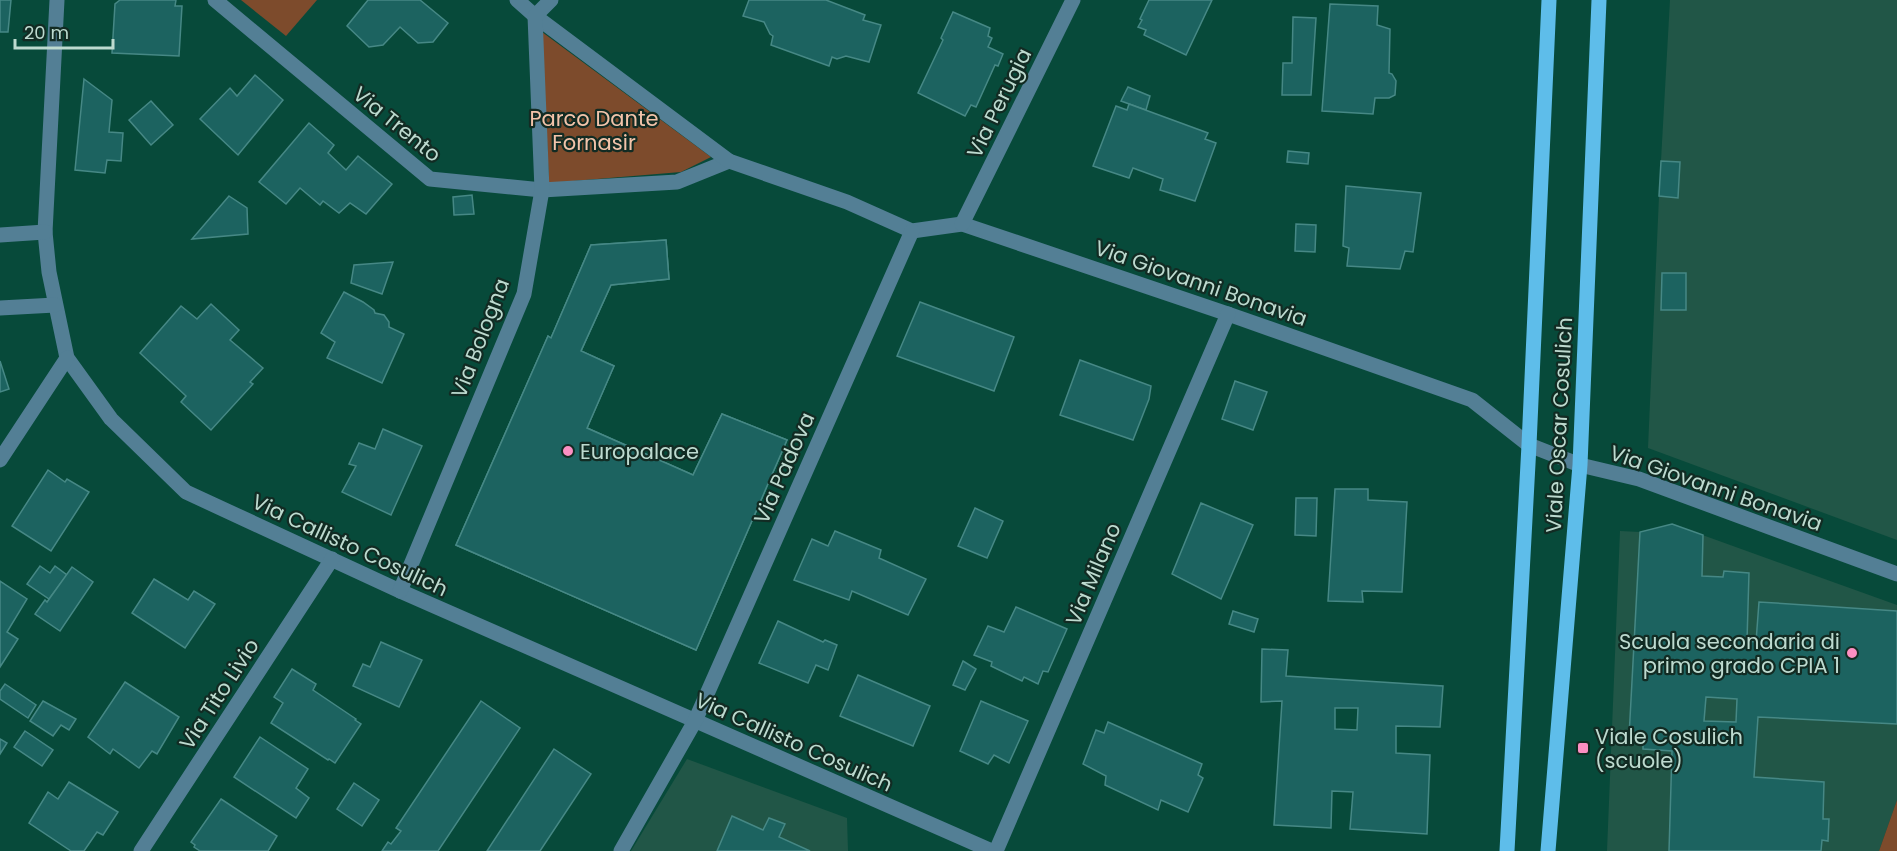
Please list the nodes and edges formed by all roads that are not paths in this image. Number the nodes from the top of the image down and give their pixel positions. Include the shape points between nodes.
1 (57, 0) edge
2 (215, 0) edge
3 (517, 0) edge
4 (551, 0) edge
5 (1073, 0) edge
6 (1549, 0) edge
7 (1599, 0) edge
8 (534, 16) junction
9 (729, 160) junction
10 (542, 190) junction
11 (962, 224) junction
12 (912, 231) junction
13 (45, 232) junction
14 (0, 235) edge
15 (56, 304) junction
16 (0, 309) edge
17 (1228, 314) junction
18 (68, 358) junction
19 (1529, 445) junction
20 (0, 460) edge
21 (1580, 465) junction
22 (332, 559) junction
23 (1897, 574) edge
24 (400, 591) junction
25 (695, 721) junction
26 (141, 851) edge
27 (621, 851) edge
28 (994, 851) edge
29 (1507, 851) edge
30 (1548, 851) edge

1 - 13 street, Via Callisto Cosulich
2 - 10 street, Via Trento via 430,179
3 - 8 street
4 - 8 street
5 - 11 street, Via Perugia
6 - 19 main road, Viale Oscar Cosulich
7 - 21 main road, Viale Oscar Cosulich
8 - 9 street
8 - 10 street, Via Bologna
9 - 10 street, Via Trento via 677,182
9 - 12 street via 847,202
10 - 24 street, Via Bologna via 524,294
11 - 12 street, Via Giovanni Bonavia
11 - 17 street, Via Giovanni Bonavia
12 - 25 street, Via Padova
13 - 14 street
13 - 15 street, Via Callisto Cosulich
15 - 16 street
15 - 18 street, Via Callisto Cosulich
17 - 19 street, Via Giovanni Bonavia via 1472,400
17 - 28 street, Via Milano
18 - 20 street
18 - 22 street, Via Callisto Cosulich via 111,419 186,492
19 - 21 street, Via Giovanni Bonavia
19 - 29 main road, Viale Oscar Cosulich
21 - 23 street, Via Giovanni Bonavia via 1639,479
21 - 30 main road, Viale Oscar Cosulich
22 - 24 street, Via Callisto Cosulich
22 - 26 street, Via Tito Livio
24 - 25 street, Via Callisto Cosulich
25 - 27 street, Via Padova
25 - 28 street, Via Callisto Cosulich

